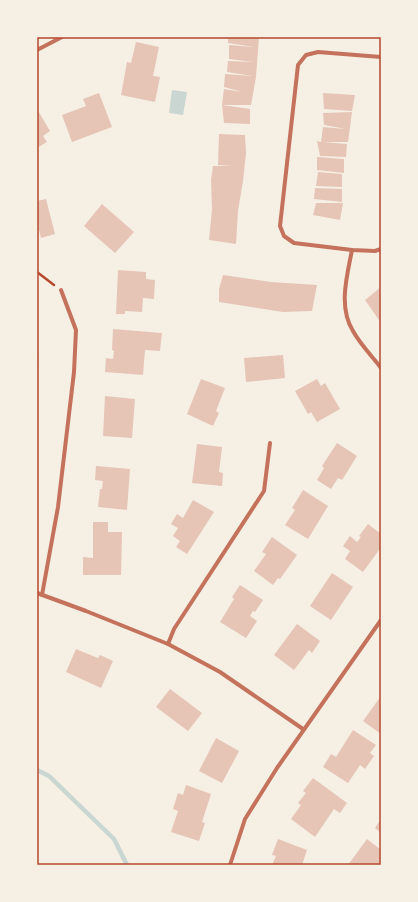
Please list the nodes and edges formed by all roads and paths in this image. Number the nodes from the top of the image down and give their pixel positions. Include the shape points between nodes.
1 (62, 37) edge
2 (37, 50) edge
3 (381, 57) edge
4 (381, 249) edge
5 (352, 250) junction
6 (37, 272) edge
7 (61, 290) joint
8 (381, 368) edge
9 (270, 443) dead end
10 (37, 592) edge
11 (42, 595) junction
12 (381, 620) edge
13 (168, 644) junction
14 (304, 730) junction
15 (230, 865) edge

1 - 2 street
3 - 5 street via 318,52 306,55 298,66 280,226 284,236 294,243
4 - 5 street
5 - 8 street via 344,305 347,319 353,332
6 - 7 path
7 - 11 street via 76,330 74,372 58,507
9 - 13 street via 264,491 174,629
10 - 11 street
11 - 13 street
12 - 14 street
13 - 14 street via 220,672
14 - 15 street via 245,819

